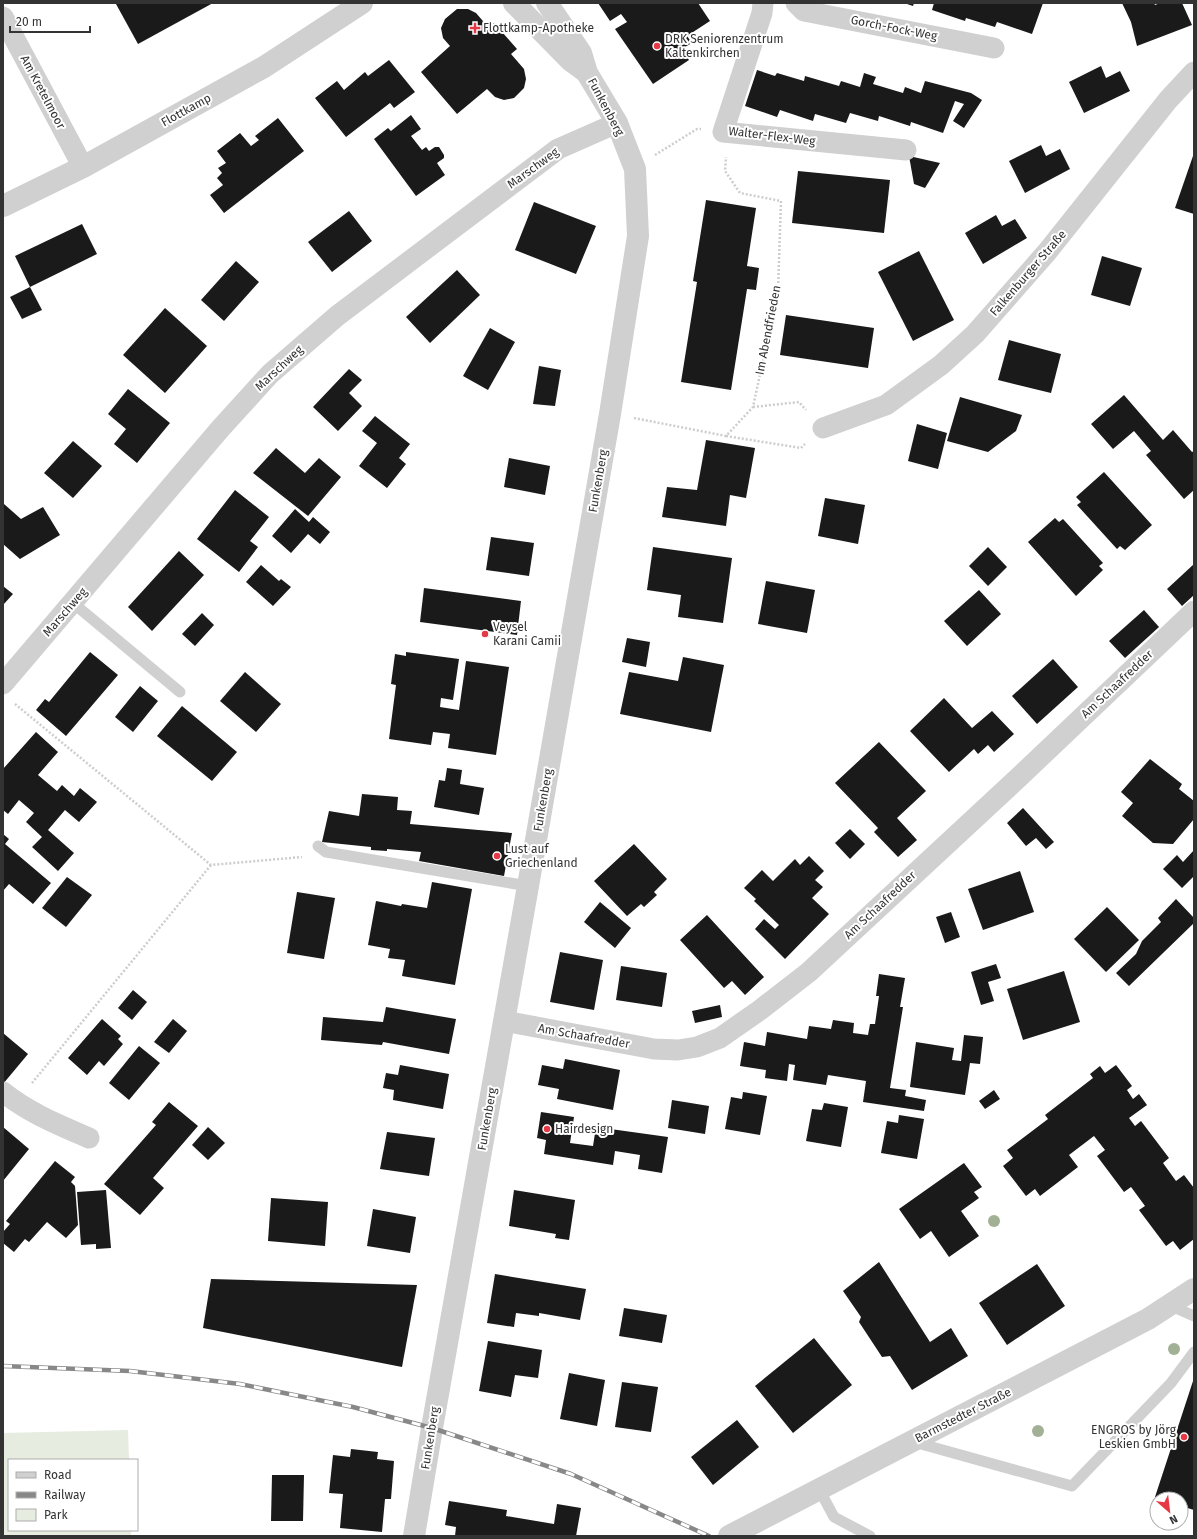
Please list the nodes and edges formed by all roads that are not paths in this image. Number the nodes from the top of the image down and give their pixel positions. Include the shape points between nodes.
1 (362, 3) edge
2 (514, 3) edge
3 (548, 3) edge
4 (763, 3) edge
5 (796, 3) edge
6 (3, 17) edge
7 (994, 48) dead end
8 (1194, 72) edge
9 (587, 73) junction
10 (617, 123) junction
11 (906, 150) dead end
12 (83, 167) junction
13 (3, 206) edge
14 (823, 428) road end
15 (73, 603) junction
16 (1194, 611) edge
17 (6, 692) edge
18 (180, 692) dead end
19 (318, 846) dead end
20 (528, 886) junction
21 (504, 1022) junction
22 (9, 1097) edge
23 (89, 1138) dead end
24 (1194, 1289) edge
25 (1169, 1305) junction
26 (1194, 1316) edge
27 (1194, 1352) edge
28 (910, 1441) junction
29 (819, 1489) junction
30 (414, 1536) edge
31 (729, 1536) edge
32 (870, 1536) edge

1 - 12 street, Flottkamp via 264,67
2 - 9 street, Funkenberg via 571,62
3 - 9 street, Funkenberg via 581,53
4 - 11 street, Walter-Flex-Weg via 725,132
5 - 7 street, Gorch-Fock-Weg via 804,11
6 - 12 street, Am Kretelmoor
8 - 14 street, Falkenburger Straße via 1168,100 1047,252 975,334 941,365 886,405
9 - 10 street, Funkenberg
10 - 15 street, Marschweg via 558,149 337,316 270,374 220,429
10 - 20 street, Funkenberg via 634,169 638,236 610,414
12 - 13 street, Flottkamp
15 - 17 street, Marschweg
15 - 18 lane
16 - 21 street, Am Schaafredder via 809,972 720,1038 697,1047 678,1050 654,1049
19 - 20 lane via 326,852
20 - 21 street, Funkenberg
21 - 30 street, Funkenberg
22 - 23 street via 52,1122
24 - 25 street, Barmstedter Straße
25 - 26 lane
25 - 28 street, Barmstedter Straße via 1148,1319
27 - 28 lane via 1171,1383 1072,1486
28 - 29 street, Barmstedter Straße
29 - 31 street, Barmstedter Straße
29 - 32 lane via 834,1517

